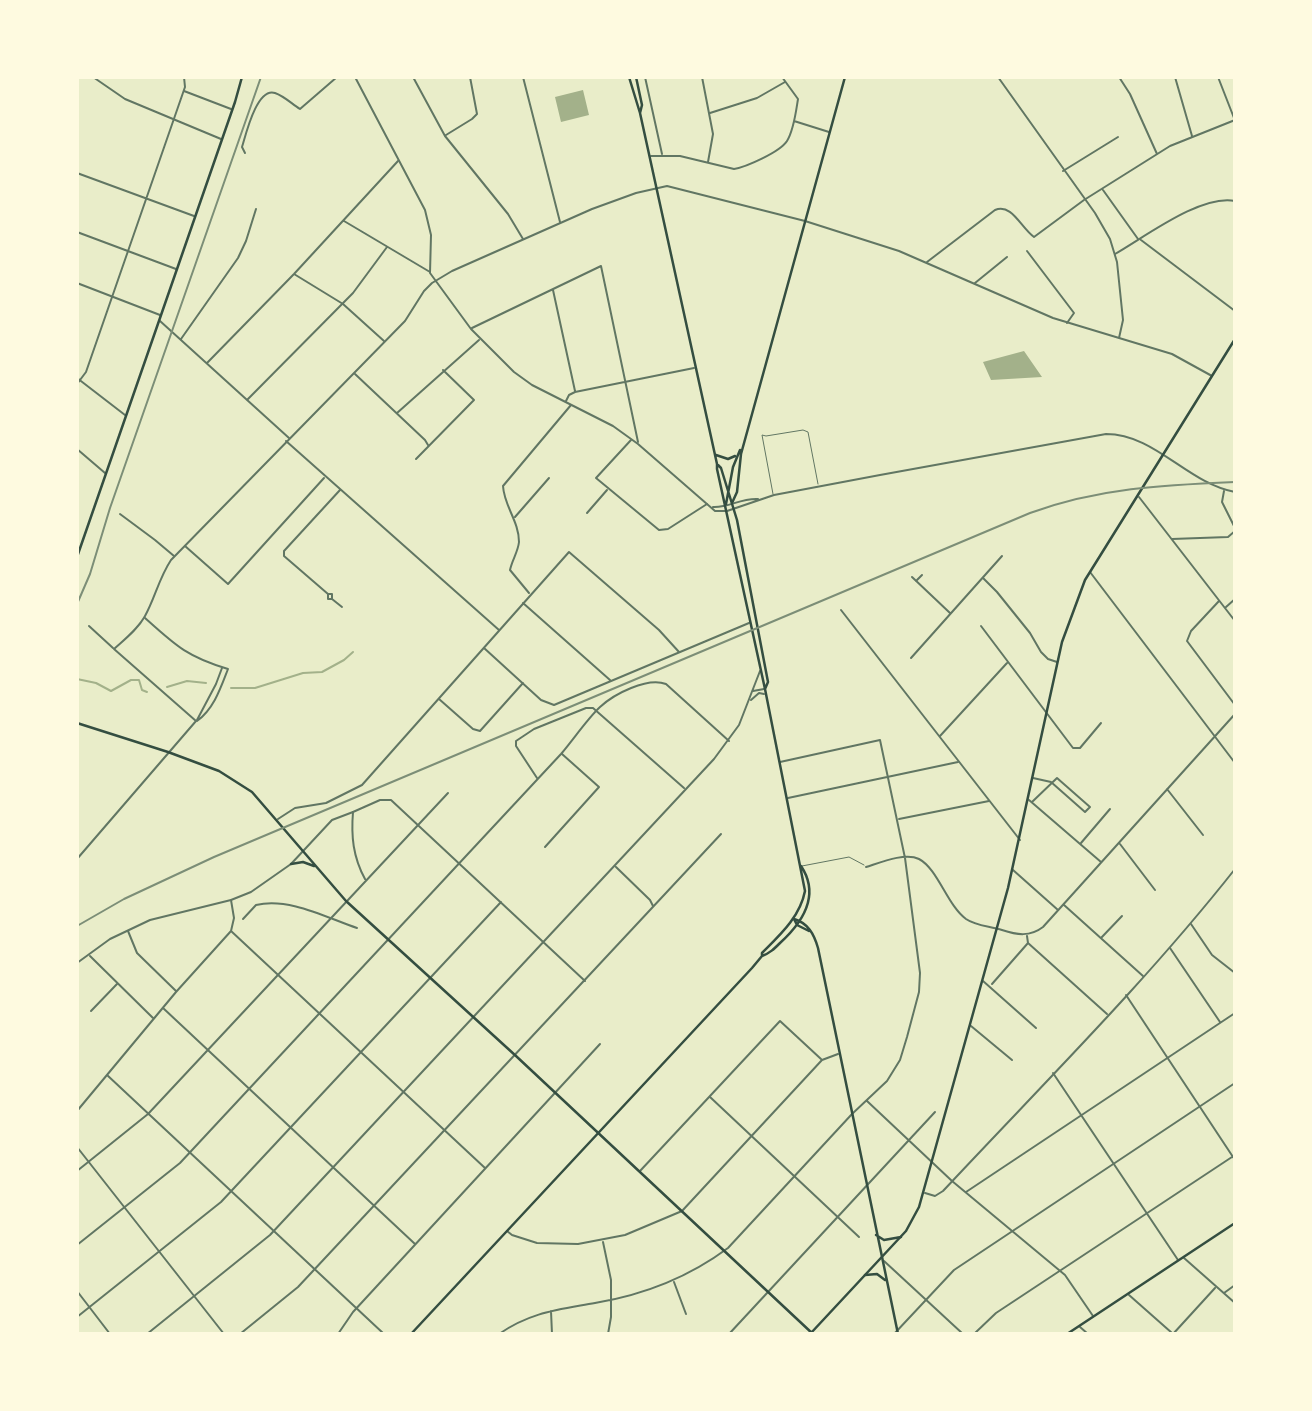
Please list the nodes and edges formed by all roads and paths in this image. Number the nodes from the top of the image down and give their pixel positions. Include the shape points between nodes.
1 (93, 77) edge
2 (184, 77) edge
3 (242, 77) edge
4 (337, 77) edge
5 (360, 77) edge
6 (413, 77) edge
7 (470, 77) edge
8 (523, 77) edge
9 (629, 77) edge
10 (636, 77) edge
11 (645, 77) edge
12 (702, 77) edge
13 (782, 77) edge
14 (845, 77) edge
15 (998, 77) edge
16 (1119, 77) edge
17 (1175, 77) edge
18 (1218, 77) edge
19 (355, 78) edge
20 (786, 82) junction
21 (183, 91) junction
22 (232, 110) junction
23 (640, 113) junction
24 (709, 113) junction
25 (173, 119) junction
26 (793, 121) junction
27 (1235, 121) edge
28 (830, 132) junction
29 (445, 136) junction
30 (1192, 136) junction
31 (1118, 137) dead end
32 (222, 139) junction
33 (245, 153) dead end
34 (662, 154) junction
35 (1157, 154) junction
36 (650, 156) junction
37 (399, 160) junction
38 (708, 163) junction
39 (1063, 171) junction
40 (77, 173) edge
41 (656, 186) junction
42 (1103, 189) junction
43 (146, 198) junction
44 (1084, 200) junction
45 (1235, 201) edge
46 (256, 209) dead end
47 (195, 216) junction
48 (343, 220) junction
49 (805, 221) junction
50 (561, 223) junction
51 (77, 232) edge
52 (524, 240) junction
53 (1140, 240) junction
54 (387, 247) junction
55 (128, 251) junction
56 (1027, 251) dead end
57 (1115, 254) junction
58 (1007, 257) dead end
59 (928, 262) junction
60 (177, 270) junction
61 (430, 273) junction
62 (294, 274) junction
63 (436, 280) junction
64 (974, 283) junction
65 (77, 284) edge
66 (553, 289) junction
67 (112, 297) junction
68 (343, 304) junction
69 (1235, 311) edge
70 (161, 316) junction
71 (159, 320) junction
72 (1068, 323) junction
73 (471, 329) junction
74 (480, 339) junction
75 (1119, 339) junction
76 (181, 340) junction
77 (1235, 340) edge
78 (385, 342) junction
79 (206, 363) junction
80 (695, 368) junction
81 (443, 370) junction
82 (354, 373) junction
83 (1212, 376) junction
84 (78, 379) edge
85 (625, 382) junction
86 (77, 384) edge
87 (575, 392) junction
88 (247, 400) junction
89 (565, 401) junction
90 (571, 405) junction
91 (397, 413) junction
92 (126, 415) junction
93 (288, 440) junction
94 (631, 440) junction
95 (638, 444) junction
96 (428, 446) junction
97 (742, 448) junction
98 (77, 449) edge
99 (715, 454) junction
100 (737, 454) junction
101 (1161, 455) junction
102 (416, 459) dead end
103 (718, 464) junction
104 (106, 474) junction
105 (325, 476) junction
106 (549, 478) dead end
107 (819, 487) junction
108 (340, 489) junction
109 (608, 489) junction
110 (728, 490) junction
111 (1225, 490) junction
112 (1235, 492) edge
113 (774, 495) junction
114 (1137, 495) junction
115 (758, 499) junction
116 (734, 502) junction
117 (707, 504) junction
118 (726, 508) junction
119 (734, 509) junction
120 (587, 513) dead end
121 (120, 514) dead end
122 (514, 518) junction
123 (1235, 530) edge
124 (1172, 539) junction
125 (185, 545) junction
126 (174, 556) junction
127 (1002, 556) dead end
128 (77, 557) edge
129 (998, 559) junction
130 (1002, 564) dead end
131 (1090, 572) junction
132 (922, 575) dead end
133 (912, 577) dead end
134 (982, 578) junction
135 (916, 581) junction
136 (530, 594) junction
137 (1235, 599) edge
138 (1220, 601) junction
139 (523, 603) junction
140 (342, 607) dead end
141 (1225, 608) junction
142 (841, 610) dead end
143 (951, 614) junction
144 (145, 618) junction
145 (1235, 621) edge
146 (750, 622) junction
147 (89, 626) dead end
148 (981, 626) dead end
149 (499, 630) junction
150 (483, 648) junction
151 (114, 649) junction
152 (679, 652) junction
153 (915, 654) junction
154 (919, 657) dead end
155 (911, 658) dead end
156 (1008, 662) junction
157 (1058, 662) junction
158 (222, 667) junction
159 (760, 671) junction
160 (611, 681) junction
161 (523, 682) junction
162 (765, 689) junction
163 (752, 692) junction
164 (766, 694) junction
165 (438, 699) junction
166 (750, 701) junction
167 (1235, 705) edge
168 (596, 710) junction
169 (1235, 714) edge
170 (1046, 715) junction
171 (197, 721) junction
172 (77, 723) edge
173 (1101, 723) dead end
174 (940, 737) junction
175 (1214, 737) junction
176 (729, 741) junction
177 (168, 752) junction
178 (561, 754) junction
179 (780, 762) junction
180 (959, 762) junction
181 (1235, 763) edge
182 (888, 777) junction
183 (1033, 778) junction
184 (537, 779) junction
185 (1051, 782) junction
186 (685, 789) junction
187 (1167, 789) junction
188 (447, 793) dead end
189 (787, 798) junction
190 (989, 801) junction
191 (1030, 801) junction
192 (1110, 809) dead end
193 (353, 812) junction
194 (277, 819) junction
195 (898, 819) junction
196 (418, 824) junction
197 (721, 834) dead end
198 (1203, 835) dead end
199 (1020, 840) junction
200 (1119, 843) junction
201 (1080, 844) junction
202 (545, 847) dead end
203 (303, 852) junction
204 (905, 858) junction
205 (77, 859) edge
206 (460, 863) junction
207 (1101, 863) junction
208 (291, 864) junction
209 (614, 865) junction
210 (314, 866) junction
211 (801, 866) junction
212 (866, 867) joint
213 (1235, 869) edge
214 (1013, 870) junction
215 (366, 880) junction
216 (1155, 890) dead end
217 (231, 900) junction
218 (346, 901) junction
219 (501, 902) junction
220 (1063, 905) junction
221 (653, 906) junction
222 (1059, 910) junction
223 (1122, 916) dead end
224 (331, 918) junction
225 (243, 919) dead end
226 (793, 919) junction
227 (800, 921) junction
228 (1191, 924) junction
229 (797, 925) junction
230 (358, 928) dead end
231 (997, 929) junction
232 (128, 930) junction
233 (231, 932) junction
234 (812, 932) junction
235 (1026, 935) junction
236 (1100, 939) junction
237 (387, 940) junction
238 (543, 941) junction
239 (1028, 943) junction
240 (1170, 947) junction
241 (88, 954) junction
242 (762, 956) junction
243 (77, 963) edge
244 (1235, 972) edge
245 (278, 975) junction
246 (430, 977) junction
247 (1143, 977) junction
248 (585, 981) junction
249 (983, 981) junction
250 (118, 983) junction
251 (992, 984) dead end
252 (176, 992) junction
253 (1126, 995) junction
254 (163, 1008) junction
255 (91, 1012) dead end
256 (319, 1013) junction
257 (1235, 1013) edge
258 (1108, 1015) junction
259 (473, 1016) junction
260 (154, 1019) junction
261 (1221, 1023) junction
262 (970, 1026) junction
263 (1036, 1028) dead end
264 (600, 1044) dead end
265 (207, 1050) junction
266 (361, 1052) junction
267 (839, 1053) junction
268 (516, 1056) junction
269 (1168, 1058) junction
270 (822, 1060) junction
271 (1012, 1060) dead end
272 (1053, 1073) junction
273 (107, 1075) junction
274 (1235, 1083) edge
275 (249, 1089) junction
276 (402, 1091) junction
277 (556, 1094) junction
278 (710, 1097) junction
279 (867, 1101) junction
280 (1200, 1107) junction
281 (77, 1111) edge
282 (935, 1112) dead end
283 (148, 1114) junction
284 (852, 1114) junction
285 (1082, 1115) junction
286 (291, 1127) junction
287 (446, 1130) junction
288 (598, 1133) junction
289 (752, 1136) junction
290 (909, 1141) junction
291 (77, 1147) edge
292 (190, 1153) junction
293 (1234, 1156) edge
294 (1235, 1160) edge
295 (89, 1162) junction
296 (932, 1163) junction
297 (1114, 1164) junction
298 (333, 1167) junction
299 (486, 1168) junction
300 (77, 1171) edge
301 (640, 1171) junction
302 (795, 1176) junction
303 (952, 1181) junction
304 (867, 1186) junction
305 (231, 1191) junction
306 (965, 1192) junction
307 (924, 1193) junction
308 (374, 1206) junction
309 (124, 1209) junction
310 (682, 1211) junction
311 (1147, 1213) junction
312 (838, 1216) junction
313 (1235, 1223) edge
314 (507, 1230) junction
315 (274, 1231) junction
316 (1013, 1231) junction
317 (876, 1235) junction
318 (859, 1237) dead end
319 (901, 1237) junction
320 (603, 1241) junction
321 (77, 1245) edge
322 (415, 1245) junction
323 (724, 1251) junction
324 (159, 1252) junction
325 (881, 1258) junction
326 (1184, 1258) junction
327 (1179, 1261) junction
328 (314, 1269) junction
329 (1060, 1270) junction
330 (865, 1275) junction
331 (886, 1280) junction
332 (674, 1281) junction
333 (1235, 1285) edge
334 (1216, 1288) junction
335 (77, 1291) edge
336 (768, 1293) junction
337 (1223, 1293) junction
338 (1128, 1294) junction
339 (194, 1297) junction
340 (611, 1300) junction
341 (924, 1300) junction
342 (1235, 1303) edge
343 (89, 1307) junction
344 (356, 1308) junction
345 (551, 1310) junction
346 (686, 1314) dead end
347 (77, 1317) edge
348 (1093, 1317) junction
349 (1079, 1326) junction
350 (896, 1333) edge
351 (110, 1334) edge
352 (147, 1334) edge
353 (224, 1334) edge
354 (240, 1334) edge
355 (338, 1334) edge
356 (384, 1334) edge
357 (410, 1334) edge
358 (499, 1334) edge
359 (552, 1334) edge
360 (608, 1334) edge
361 (729, 1334) edge
362 (811, 1334) edge
363 (963, 1334) edge
364 (974, 1334) edge
365 (1067, 1334) edge
366 (1088, 1334) edge
367 (1173, 1334) edge

1 - 25 street via 119,96
2 - 21 street
3 - 22 main road
4 - 33 street via 300,109 276,93 263,96 242,147
5 - 19 street
6 - 29 street
7 - 29 street via 477,114
8 - 50 street
9 - 23 main road
10 - 23 main road
11 - 34 street
12 - 24 street
13 - 20 street
14 - 28 main road
15 - 39 street
16 - 35 street
17 - 30 street
18 - 27 street
19 - 37 street
20 - 24 street via 746,103
20 - 26 street via 798,99
21 - 22 street
21 - 25 street
22 - 32 main road
23 - 36 main road
24 - 38 street via 713,138
25 - 32 street
25 - 43 street
26 - 28 street
26 - 38 street via 786,143 758,160 734,169
27 - 30 street
28 - 49 main road
29 - 52 street
30 - 35 street
31 - 39 street
32 - 47 main road
34 - 36 street
34 - 38 street
35 - 42 street
36 - 41 main road
37 - 48 street
37 - 61 street via 428,217
39 - 44 street
40 - 43 street
41 - 49 street
41 - 50 street
41 - 80 main road
42 - 44 street
42 - 53 street
43 - 47 street
43 - 55 street
44 - 57 street via 1105,229
44 - 59 street via 1034,237 1008,209 998,208
45 - 53 street via 1190,209
46 - 76 street via 238,258
47 - 60 main road
48 - 54 street
48 - 62 street
49 - 59 street
49 - 97 main road
50 - 52 street
51 - 55 street
52 - 63 street
53 - 57 street
53 - 69 street
54 - 61 street
54 - 68 street
55 - 60 street
55 - 67 street
56 - 72 street via 1074,313
57 - 75 street via 1123,320
58 - 64 street
59 - 64 street
60 - 70 main road
61 - 63 street
62 - 68 street
62 - 79 street
63 - 73 street
63 - 78 street
64 - 72 street
65 - 67 street
66 - 73 street
66 - 85 street via 601,266
66 - 87 street
67 - 70 street
67 - 84 street via 86,372
68 - 78 street
68 - 88 street
70 - 71 main road
71 - 76 street
71 - 92 main road
72 - 75 street
73 - 74 street
74 - 81 street
74 - 89 street via 514,372
75 - 83 street via 1172,354
76 - 79 street
77 - 83 main road
78 - 82 street
79 - 88 street
80 - 85 street
80 - 99 main road
81 - 91 street
81 - 96 street via 474,400
82 - 91 street
82 - 93 street
83 - 101 main road
84 - 86 street
84 - 92 street
85 - 87 street
85 - 95 street
87 - 89 street
88 - 93 street
89 - 90 street
90 - 94 street
90 - 122 street via 504,483 503,494
91 - 96 street
92 - 104 main road
93 - 105 street
93 - 125 street
94 - 95 street
94 - 109 street via 596,478
95 - 117 street
96 - 102 street
97 - 100 main road
97 - 116 main road
98 - 104 street
99 - 100 main road via 729,460
99 - 103 main road
100 - 110 main road
101 - 107 street via 1128,437 1106,434
101 - 111 street
101 - 114 main road
103 - 110 main road
103 - 118 main road
104 - 128 main road
105 - 108 street
105 - 125 street via 228,584
106 - 122 street
107 - 113 street
107 - 113 lane via 808,432 762,435
108 - 140 street via 284,556
108 - 149 street
109 - 117 street via 659,530
109 - 120 street
110 - 116 main road
110 - 118 main road
111 - 112 street
111 - 123 street via 1222,502
113 - 115 street
114 - 124 street
114 - 131 main road
115 - 116 street
115 - 119 street
116 - 118 street
116 - 119 main road
117 - 118 street via 715,511
118 - 119 street
118 - 146 main road
119 - 162 main road via 768,681
121 - 126 street
122 - 136 street via 518,545 510,570
123 - 124 street via 1228,537
124 - 138 street
125 - 126 street
126 - 144 street
127 - 129 street
129 - 130 street
129 - 134 street
131 - 157 main road via 1071,614
131 - 175 street
132 - 135 street
133 - 135 street
134 - 143 street
134 - 157 street via 1041,652
135 - 143 street
136 - 139 street
136 - 152 street via 569,552
137 - 141 street
138 - 141 street
138 - 167 street via 1187,641
139 - 149 street
139 - 160 street
141 - 145 street
142 - 174 street
143 - 153 street
144 - 151 street
144 - 158 street via 183,651
146 - 152 street
146 - 159 main road
147 - 151 street
148 - 156 street
149 - 150 street
150 - 161 street
150 - 165 street
151 - 171 street
152 - 160 street
153 - 154 street
153 - 155 street
156 - 170 street
156 - 174 street
157 - 170 main road
158 - 171 street
158 - 171 street via 228,669 216,698
159 - 162 main road
159 - 163 street
160 - 161 street via 551,705
161 - 165 street via 480,731
162 - 163 street
162 - 164 main road
163 - 166 street
164 - 166 street via 759,693
164 - 179 main road
165 - 194 street via 355,790
166 - 176 street
168 - 176 street via 649,682 660,682
168 - 178 street
168 - 184 street via 586,708 516,741
168 - 186 street
169 - 175 street
170 - 173 street via 1077,749
170 - 183 main road
171 - 177 street
172 - 177 main road
174 - 180 street
175 - 181 street
175 - 187 street
176 - 186 street
177 - 194 main road via 236,780
177 - 205 street
178 - 184 street
178 - 202 street via 599,787
179 - 182 street via 880,740
179 - 189 main road
180 - 182 street
180 - 190 street
182 - 189 street
182 - 195 street
183 - 185 street
183 - 191 main road
184 - 206 street
185 - 185 street via 1057,778 1090,807 1085,812
185 - 191 street
186 - 209 street
187 - 198 street
187 - 200 street
188 - 196 street
189 - 211 main road
190 - 195 street
190 - 199 street
191 - 199 main road
191 - 201 street
192 - 201 street
193 - 196 street via 391,800
193 - 203 street via 332,820
193 - 215 street via 354,849
194 - 203 main road
195 - 204 street
196 - 206 street
196 - 215 street
197 - 221 street
199 - 214 main road
200 - 207 street
200 - 216 street
201 - 207 street
203 - 208 street
203 - 210 main road
204 - 212 street
204 - 231 street via 925,864 964,918
204 - 279 street via 919,992 896,1068
206 - 219 street
206 - 237 street
207 - 220 street
208 - 210 main road
208 - 217 street
209 - 221 street
209 - 238 street
210 - 218 main road
211 - 212 lane via 849,857
211 - 226 main road via 802,906
211 - 227 main road via 809,897
213 - 228 street
214 - 222 street
214 - 231 main road
215 - 218 street
217 - 232 street via 160,917
217 - 233 street
218 - 224 street
218 - 237 main road
219 - 238 street
219 - 246 street
220 - 222 street
220 - 236 street
221 - 248 street
222 - 235 street via 1043,927
223 - 236 street
224 - 225 street via 302,908 260,903
224 - 230 street
224 - 245 street
226 - 227 main road
226 - 229 main road
226 - 242 main road
227 - 229 main road
227 - 234 main road
228 - 240 street
228 - 244 street via 1212,955
229 - 234 main road
229 - 242 main road
231 - 235 street
231 - 249 main road
232 - 241 street
232 - 252 street via 137,953
233 - 245 street
233 - 252 street
234 - 267 main road
235 - 239 street
236 - 247 street
237 - 246 main road
237 - 256 street
238 - 248 street
238 - 259 street
239 - 251 street
239 - 258 street
240 - 247 street
240 - 261 street
241 - 243 street
241 - 250 street
242 - 288 main road
245 - 256 street
245 - 265 street
246 - 259 main road
246 - 266 street
247 - 253 street
248 - 268 street
249 - 262 main road
249 - 263 street
250 - 255 street
250 - 260 street
252 - 254 street
253 - 258 street
253 - 269 street
254 - 260 street
254 - 265 street
256 - 266 street
256 - 275 street
257 - 261 street
258 - 272 street
259 - 268 main road
259 - 276 street
260 - 273 street
261 - 269 street
262 - 271 street
262 - 296 main road
264 - 277 street
265 - 275 street
265 - 283 street
266 - 276 street
266 - 286 street
267 - 270 street
267 - 284 main road
268 - 277 main road
268 - 287 street
269 - 280 street
269 - 285 street
270 - 278 street via 780,1020
270 - 289 street
272 - 285 street
272 - 303 street
273 - 281 street
273 - 283 street
274 - 280 street
275 - 286 street
275 - 292 street
276 - 287 street
276 - 298 street
277 - 288 main road
277 - 299 street
278 - 289 street
278 - 301 street
279 - 284 street
279 - 290 street
280 - 293 street
280 - 297 street
282 - 290 street
283 - 292 street
283 - 295 street
284 - 302 street
284 - 304 main road
285 - 297 street
285 - 306 street
286 - 298 street
286 - 305 street
287 - 299 street
287 - 308 street
288 - 301 main road
288 - 314 main road
289 - 302 street
289 - 310 street
290 - 296 street
290 - 304 street
291 - 295 street
292 - 305 street
292 - 309 street
293 - 294 street
293 - 311 street
295 - 300 street
295 - 309 street
296 - 303 street
296 - 307 main road
297 - 311 street
297 - 316 street
298 - 308 street
298 - 315 street
299 - 322 street
301 - 310 main road
302 - 312 street
302 - 323 street
303 - 306 street
303 - 307 street via 935,1196
304 - 312 street
304 - 317 main road
305 - 315 street
305 - 324 street
306 - 316 street
307 - 319 main road
308 - 322 street
308 - 328 street
309 - 321 street
309 - 324 street
310 - 320 street
310 - 323 main road
311 - 327 street
311 - 329 street
312 - 318 street
312 - 336 street
313 - 326 main road
314 - 320 street via 545,1244
314 - 357 main road
315 - 328 street
315 - 339 street
316 - 329 street
316 - 341 street via 951,1272
317 - 319 main road via 884,1240
317 - 325 main road
319 - 325 main road
320 - 340 street
322 - 344 street
323 - 332 street
323 - 336 main road
324 - 339 street
324 - 343 street
325 - 330 main road
325 - 331 main road
325 - 341 street
326 - 327 main road
326 - 334 street
327 - 338 main road
328 - 344 street
328 - 354 street
329 - 348 street
329 - 364 street via 996,1313
330 - 331 main road via 877,1274
330 - 362 main road
331 - 350 main road
332 - 340 street
332 - 346 street
333 - 337 street
334 - 337 street
334 - 367 street
335 - 343 street
336 - 361 street
336 - 362 main road
337 - 342 street
338 - 348 main road
338 - 367 street
339 - 352 street
339 - 353 street
340 - 345 street
340 - 360 street
341 - 350 street
341 - 363 street
343 - 347 street
343 - 351 street
344 - 355 street
344 - 356 street
345 - 358 street
345 - 359 street
348 - 349 main road
349 - 365 main road
349 - 366 street

